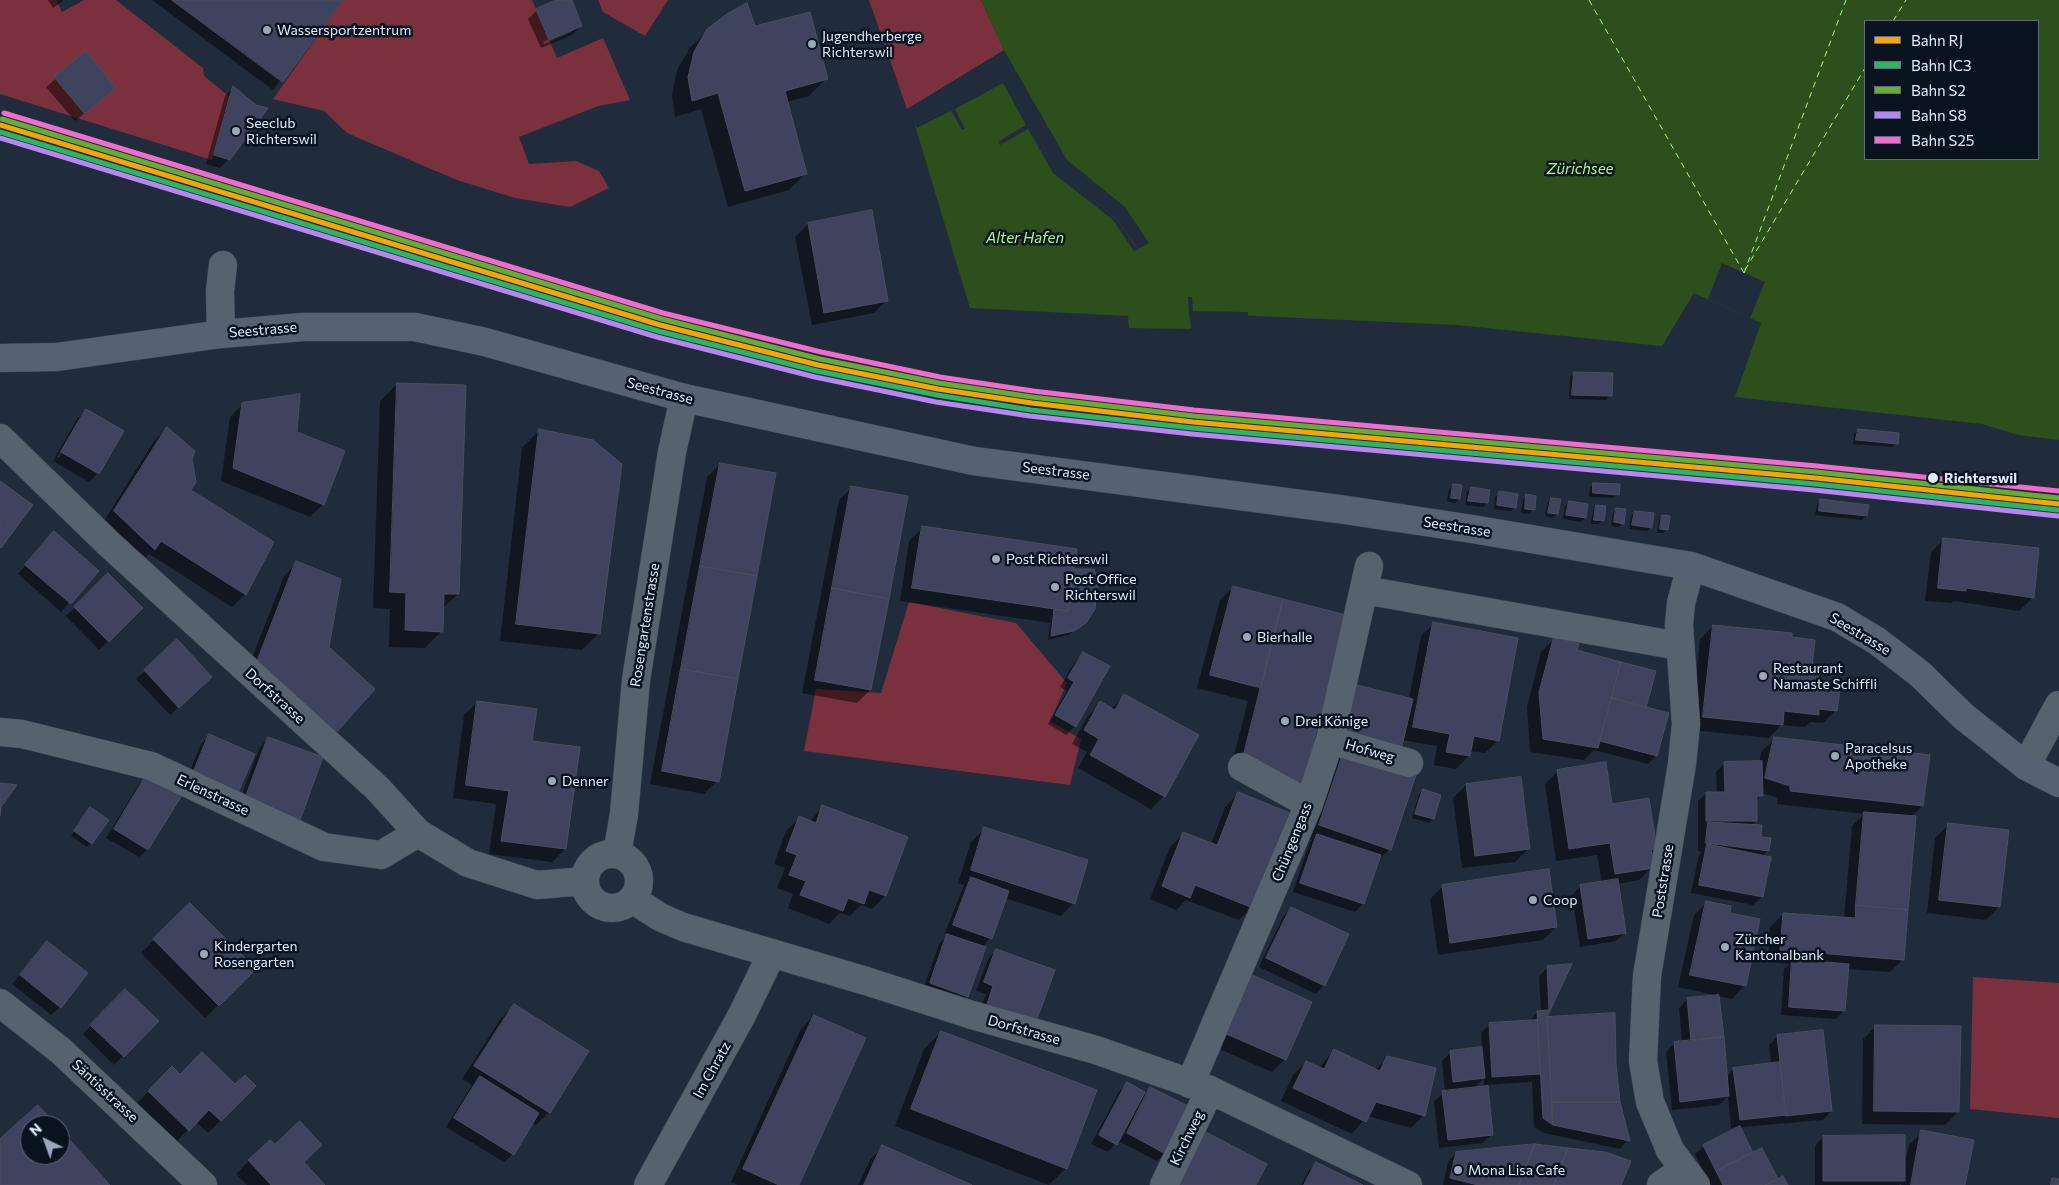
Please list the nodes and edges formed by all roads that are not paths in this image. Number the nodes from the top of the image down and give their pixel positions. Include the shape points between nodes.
1 (223, 265) dead end
2 (221, 334) junction
3 (0, 358) edge
4 (684, 398) junction
5 (0, 438) edge
6 (1691, 566) junction
7 (1679, 646) junction
8 (2059, 705) edge
9 (0, 732) edge
10 (1330, 740) junction
11 (1409, 763) dead end
12 (2026, 766) junction
13 (1242, 767) dead end
14 (2059, 783) edge
15 (1309, 804) junction
16 (418, 833) junction
17 (618, 854) junction
18 (585, 881) junction
19 (632, 898) junction
20 (772, 953) junction
21 (0, 1003) edge
22 (1200, 1087) junction
23 (1690, 1177) edge
24 (203, 1185) edge
25 (648, 1185) edge
26 (1164, 1185) edge
27 (1408, 1185) edge
28 (1661, 1185) edge

1 - 2 street
2 - 3 main road, Seestrasse via 57,357
2 - 4 main road, Seestrasse via 303,327 415,327 485,342
4 - 6 main road, Seestrasse via 974,461 1346,510
4 - 17 street, Rosengartenstrasse via 672,452 636,680
5 - 16 street, Dorfstrasse via 109,544 376,788
6 - 7 street, Poststrasse via 1681,603
6 - 12 main road, Seestrasse via 1845,622 1920,674 1963,716
7 - 10 street, Chüngengass via 1367,578
7 - 23 street, Poststrasse via 1686,724 1647,976 1643,1061 1650,1102 1670,1150
8 - 12 street
9 - 16 street, Erlenstrasse via 22,734 151,766 324,847 381,855
10 - 11 street, Hofweg
10 - 15 street, Chüngengass
12 - 14 main road, Seestrasse
13 - 15 street
15 - 22 street, Chüngengass
16 - 18 street, Dorfstrasse via 468,863 537,885
17 - 18 street via 595,860
17 - 19 street via 638,872 637,890
18 - 19 street via 590,896 603,906 619,907
19 - 20 street, Dorfstrasse via 660,917 683,927
20 - 22 street, Dorfstrasse via 1096,1050
20 - 25 street, Im Chratz via 742,1015
21 - 24 street, Säntisstrasse via 61,1051
22 - 26 street, Kirchweg
22 - 27 street, Dorfstrasse
23 - 28 street

